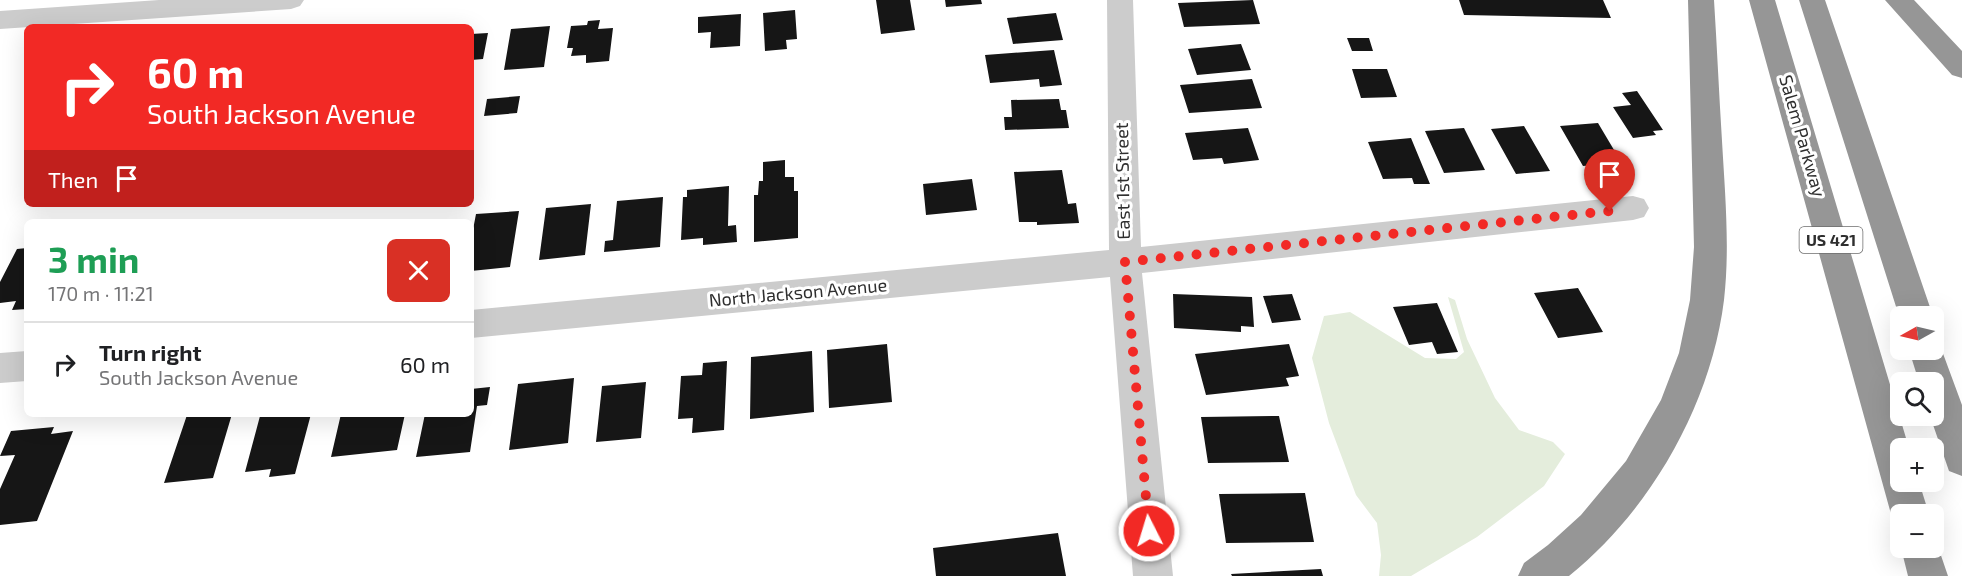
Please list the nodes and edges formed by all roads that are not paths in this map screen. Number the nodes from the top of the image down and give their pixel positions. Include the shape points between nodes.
1 (291, 0) edge
2 (1120, 0) edge
3 (1701, 0) edge
4 (1762, 0) edge
5 (1812, 0) edge
6 (1898, 0) edge
7 (0, 20) edge
8 (1962, 68) edge
9 (1634, 208) dead end
10 (1125, 262) junction
11 (1913, 306) edge
12 (474, 324) edge
13 (1929, 360) edge
14 (24, 366) edge
15 (0, 368) edge
16 (1890, 443) edge
17 (1962, 459) edge
18 (1923, 558) edge
19 (1153, 576) edge
20 (1538, 576) edge
21 (1928, 576) edge

1 - 7 street
2 - 10 street, East 1st Street
3 - 20 highway via 1710,217 1707,301 1698,344 1685,387 1641,471 1582,541
4 - 16 highway, Salem Parkway / US 421
5 - 11 highway, US 421
6 - 8 highway
9 - 10 street, North Jackson Avenue
10 - 12 street, North Jackson Avenue
10 - 19 street, East 1st Street
13 - 17 highway
14 - 15 street
18 - 21 highway

